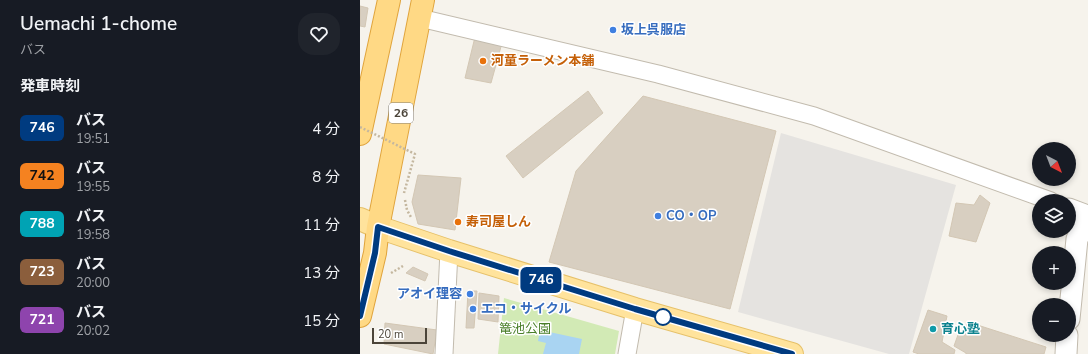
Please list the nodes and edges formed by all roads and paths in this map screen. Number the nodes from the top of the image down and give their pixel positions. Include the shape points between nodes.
1 (384, 1) edge
2 (422, 9) edge
3 (360, 127) edge
4 (360, 134) edge
5 (1032, 194) edge
6 (1076, 210) edge
7 (1088, 214) edge
8 (1088, 218) edge
9 (412, 220) dead end
10 (369, 223) edge
11 (449, 251) junction
12 (403, 266) dead end
13 (387, 276) dead end
14 (1071, 298) edge
15 (635, 309) junction
16 (360, 316) edge
17 (1067, 342) edge
18 (758, 349) edge
19 (444, 354) edge
20 (627, 354) edge
21 (792, 354) edge
22 (1066, 354) edge

1 - 4 highway
2 - 5 street via 814,116
2 - 10 highway, 26
3 - 9 path, bridge via 415,154 404,193
6 - 7 street
8 - 14 street via 1077,239
10 - 11 main road
10 - 16 highway, 26 via 375,253
11 - 15 main road
11 - 19 street
12 - 13 path
15 - 18 main road
15 - 20 street
17 - 22 street
18 - 21 main road

